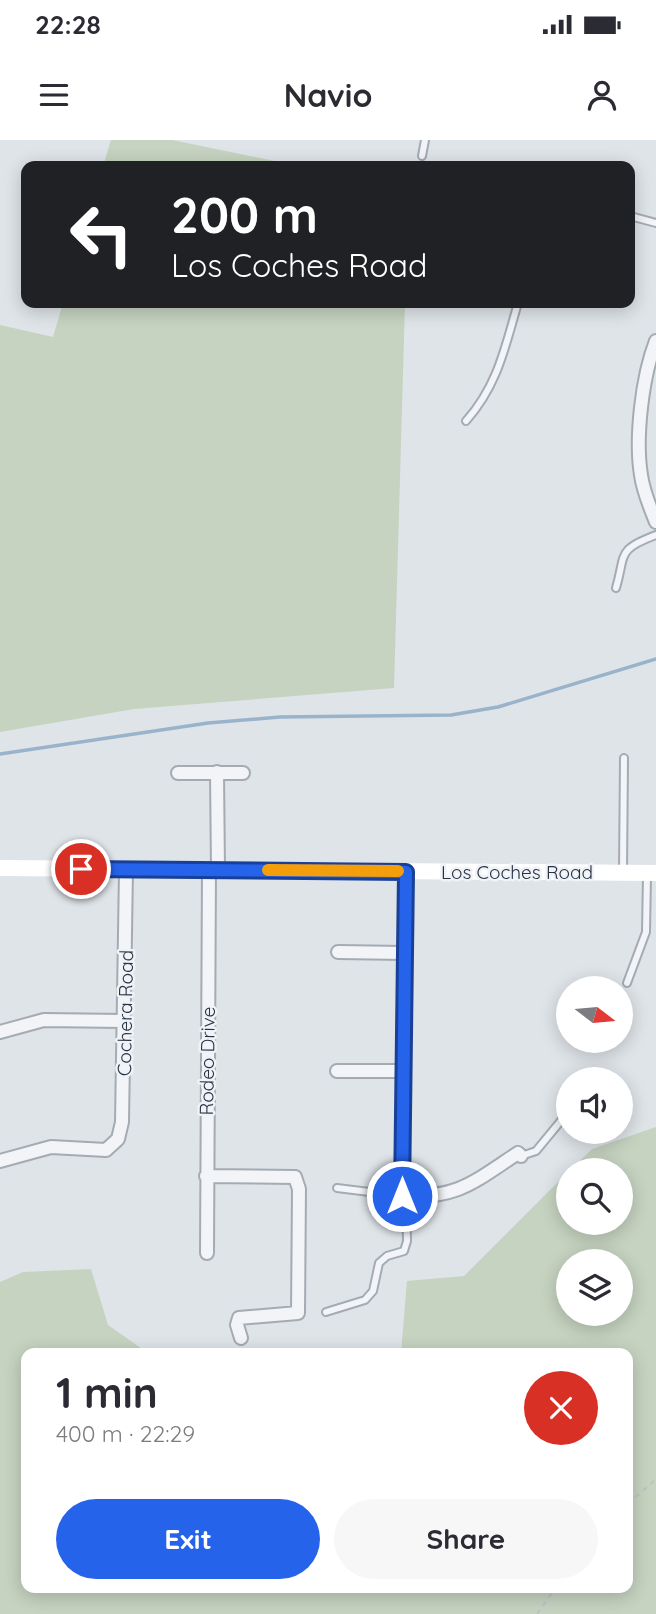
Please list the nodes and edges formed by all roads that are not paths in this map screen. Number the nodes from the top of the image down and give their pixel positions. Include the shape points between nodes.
1 (425, 140) edge
2 (422, 156) dead end
3 (635, 217) edge
4 (656, 223) edge
5 (516, 308) edge
6 (656, 341) edge
7 (466, 421) dead end
8 (656, 522) edge
9 (656, 534) edge
10 (616, 588) dead end
11 (624, 758) dead end
12 (217, 772) junction
13 (178, 773) dead end
14 (243, 773) dead end
15 (0, 868) edge
16 (126, 870) junction
17 (213, 870) junction
18 (406, 872) junction
19 (623, 873) junction
20 (652, 873) edge
21 (338, 952) dead end
22 (404, 953) junction
23 (629, 976) edge
24 (124, 1021) junction
25 (0, 1032) edge
26 (337, 1071) dead end
27 (403, 1071) junction
28 (556, 1127) edge
29 (521, 1156) joint
30 (0, 1161) edge
31 (206, 1176) junction
32 (337, 1188) dead end
33 (404, 1196) junction
34 (207, 1253) dead end
35 (326, 1312) dead end
36 (241, 1338) dead end

1 - 2 lane
3 - 4 lane
5 - 7 lane via 496,376 484,401
6 - 8 street via 642,405 640,449 641,474
9 - 10 lane via 625,553
11 - 19 lane
12 - 13 street
12 - 14 street
12 - 17 street, Rodeo Drive
15 - 16 main road, Los Coches Road
16 - 17 main road, Los Coches Road
16 - 24 street, Cochera Road
17 - 18 main road, Los Coches Road
17 - 31 street, Rodeo Drive
18 - 19 main road, Los Coches Road
18 - 22 street
19 - 20 main road, Los Coches Road
20 - 23 lane via 646,932
21 - 22 street
22 - 27 street
24 - 25 street via 44,1020
24 - 30 street, Cochera Road via 122,1127 115,1143 106,1150 51,1147
26 - 27 street
27 - 33 street
28 - 29 lane via 536,1151
29 - 33 street via 518,1153 451,1193
31 - 34 street, Rodeo Drive
31 - 36 street via 295,1177 299,1189 298,1313 239,1318
32 - 33 lane
33 - 35 lane via 404,1251 379,1263 373,1291 365,1300

